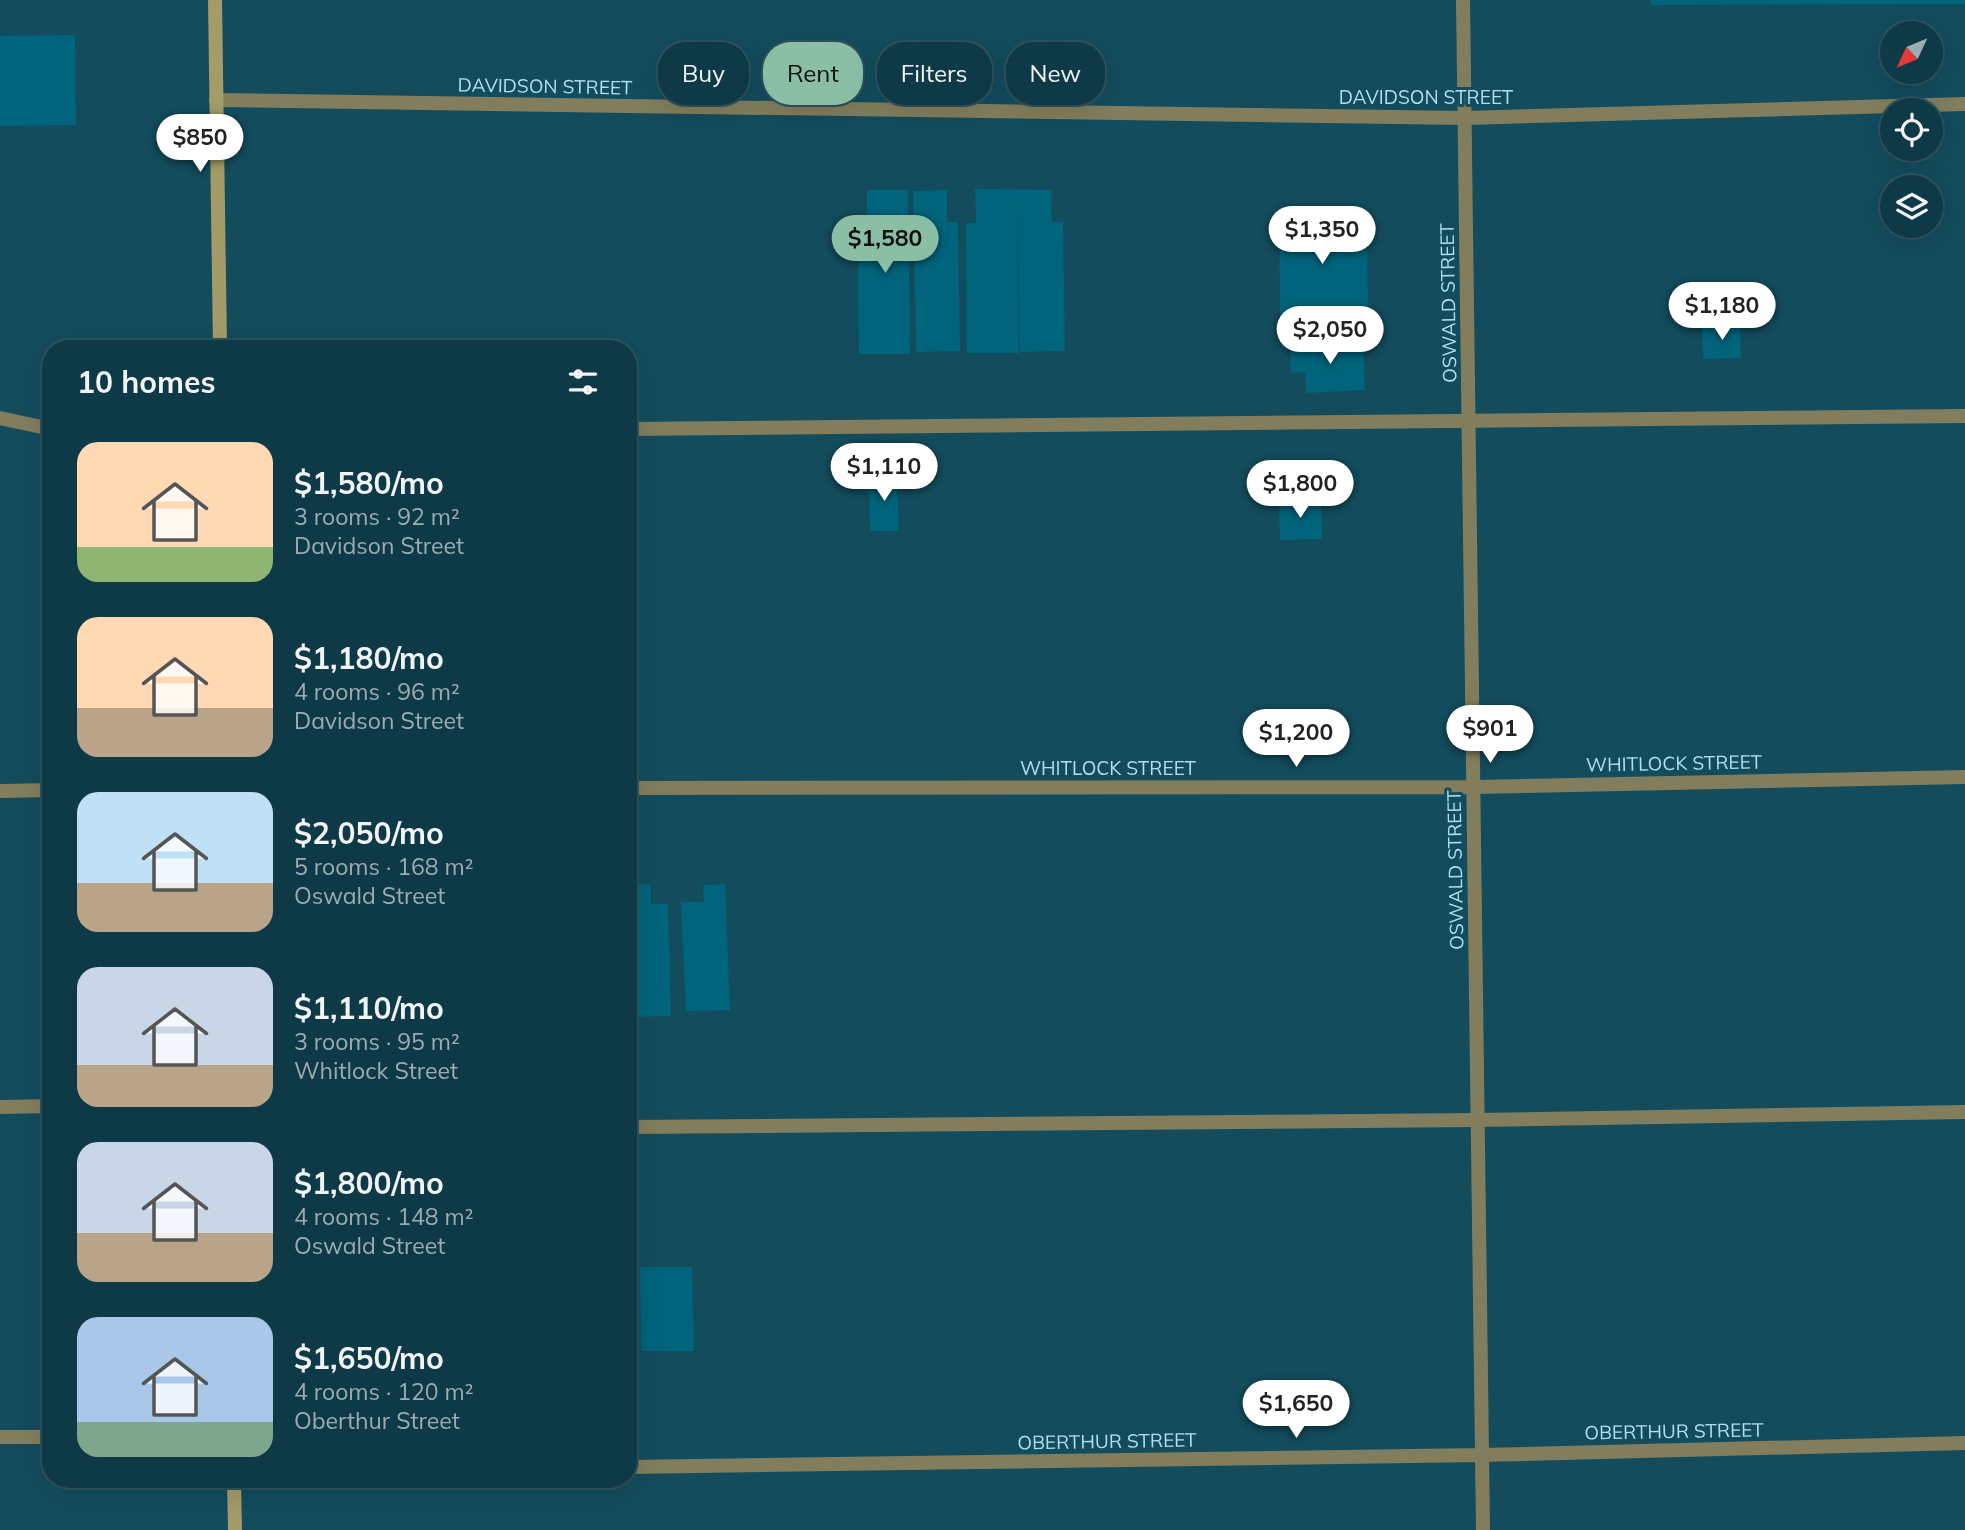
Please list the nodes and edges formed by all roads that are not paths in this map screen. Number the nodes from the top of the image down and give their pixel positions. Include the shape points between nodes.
1 (215, 0) edge
2 (1463, 0) edge
3 (216, 100) junction
4 (1965, 103) edge
5 (1465, 118) junction
6 (220, 340) edge
7 (1965, 416) edge
8 (0, 418) edge
9 (1468, 422) junction
10 (42, 427) edge
11 (637, 429) edge
12 (1965, 777) edge
13 (1473, 787) junction
14 (637, 788) edge
15 (42, 790) edge
16 (0, 791) edge
17 (42, 1106) edge
18 (0, 1107) edge
19 (1965, 1112) edge
20 (1477, 1121) junction
21 (637, 1127) edge
22 (0, 1437) edge
23 (42, 1437) edge
24 (1965, 1443) edge
25 (1482, 1455) junction
26 (637, 1467) edge
27 (234, 1488) edge
28 (235, 1530) edge
29 (1483, 1530) edge

1 - 3 street
2 - 5 street, OSWALD STREET
3 - 5 street, DAVIDSON STREET
3 - 6 street
4 - 5 street, DAVIDSON STREET
5 - 9 street, OSWALD STREET
7 - 9 street
8 - 10 street
9 - 11 street
9 - 13 street, OSWALD STREET
12 - 13 street, WHITLOCK STREET
13 - 14 street, WHITLOCK STREET
13 - 20 street, OSWALD STREET
15 - 16 street
17 - 18 street
19 - 20 street
20 - 21 street
20 - 25 street, OSWALD STREET
22 - 23 street
24 - 25 street, OBERTHUR STREET
25 - 26 street, OBERTHUR STREET
25 - 29 street, OSWALD STREET
27 - 28 street

